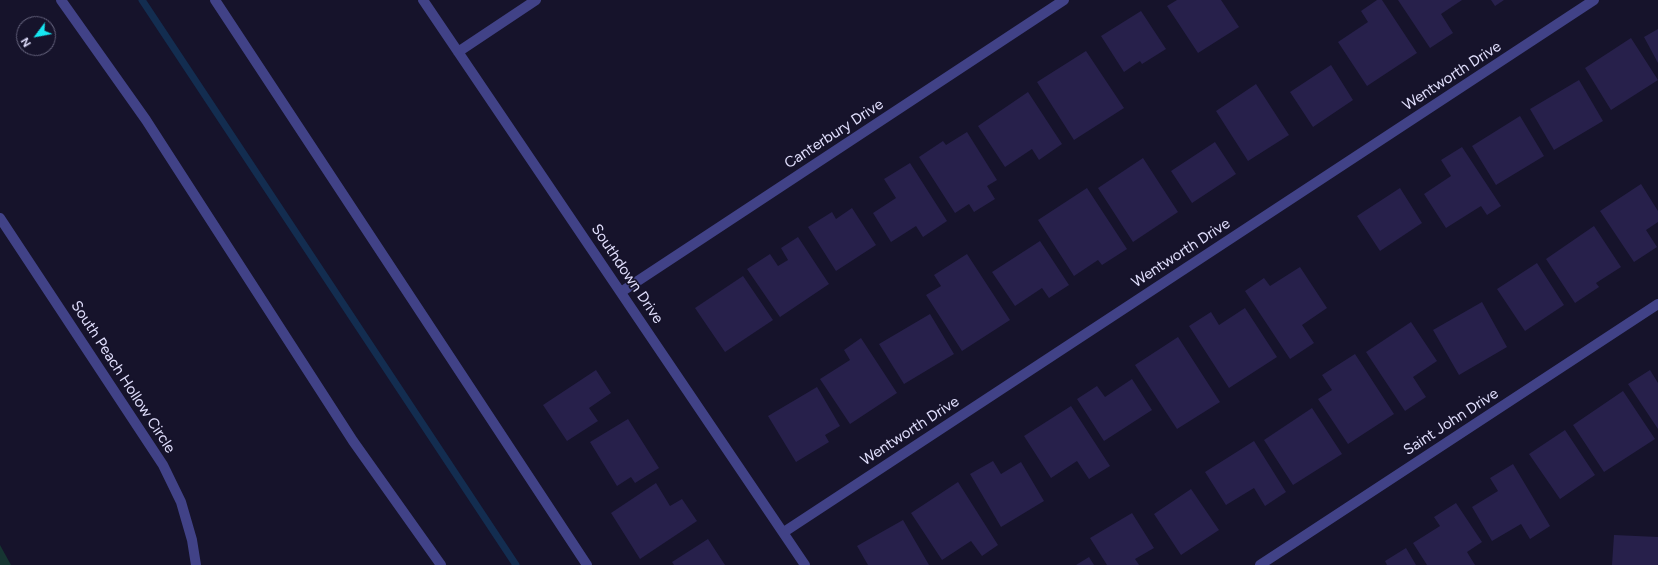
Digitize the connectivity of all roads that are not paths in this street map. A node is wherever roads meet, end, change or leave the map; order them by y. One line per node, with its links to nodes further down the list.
1 (61, 0): 13 (street)
2 (215, 0): 14 (street)
3 (423, 0): 7 (street, Southdown Drive)
4 (536, 0): 7 (street)
5 (1064, 0): 9 (street, Canterbury Drive)
6 (1594, 0): 11 (street, Wentworth Drive)
7 (458, 52): 9 (street, Southdown Drive)
8 (0, 218): 12 (street, South Peach Hollow Circle)
9 (621, 292): 11 (street, Southdown Drive)
10 (1658, 304): 16 (street, Saint John Drive)
11 (784, 532): 15 (street, Southdown Drive)
12 (196, 565)
13 (441, 565)
14 (587, 565)
15 (805, 565)
16 (1260, 565)

